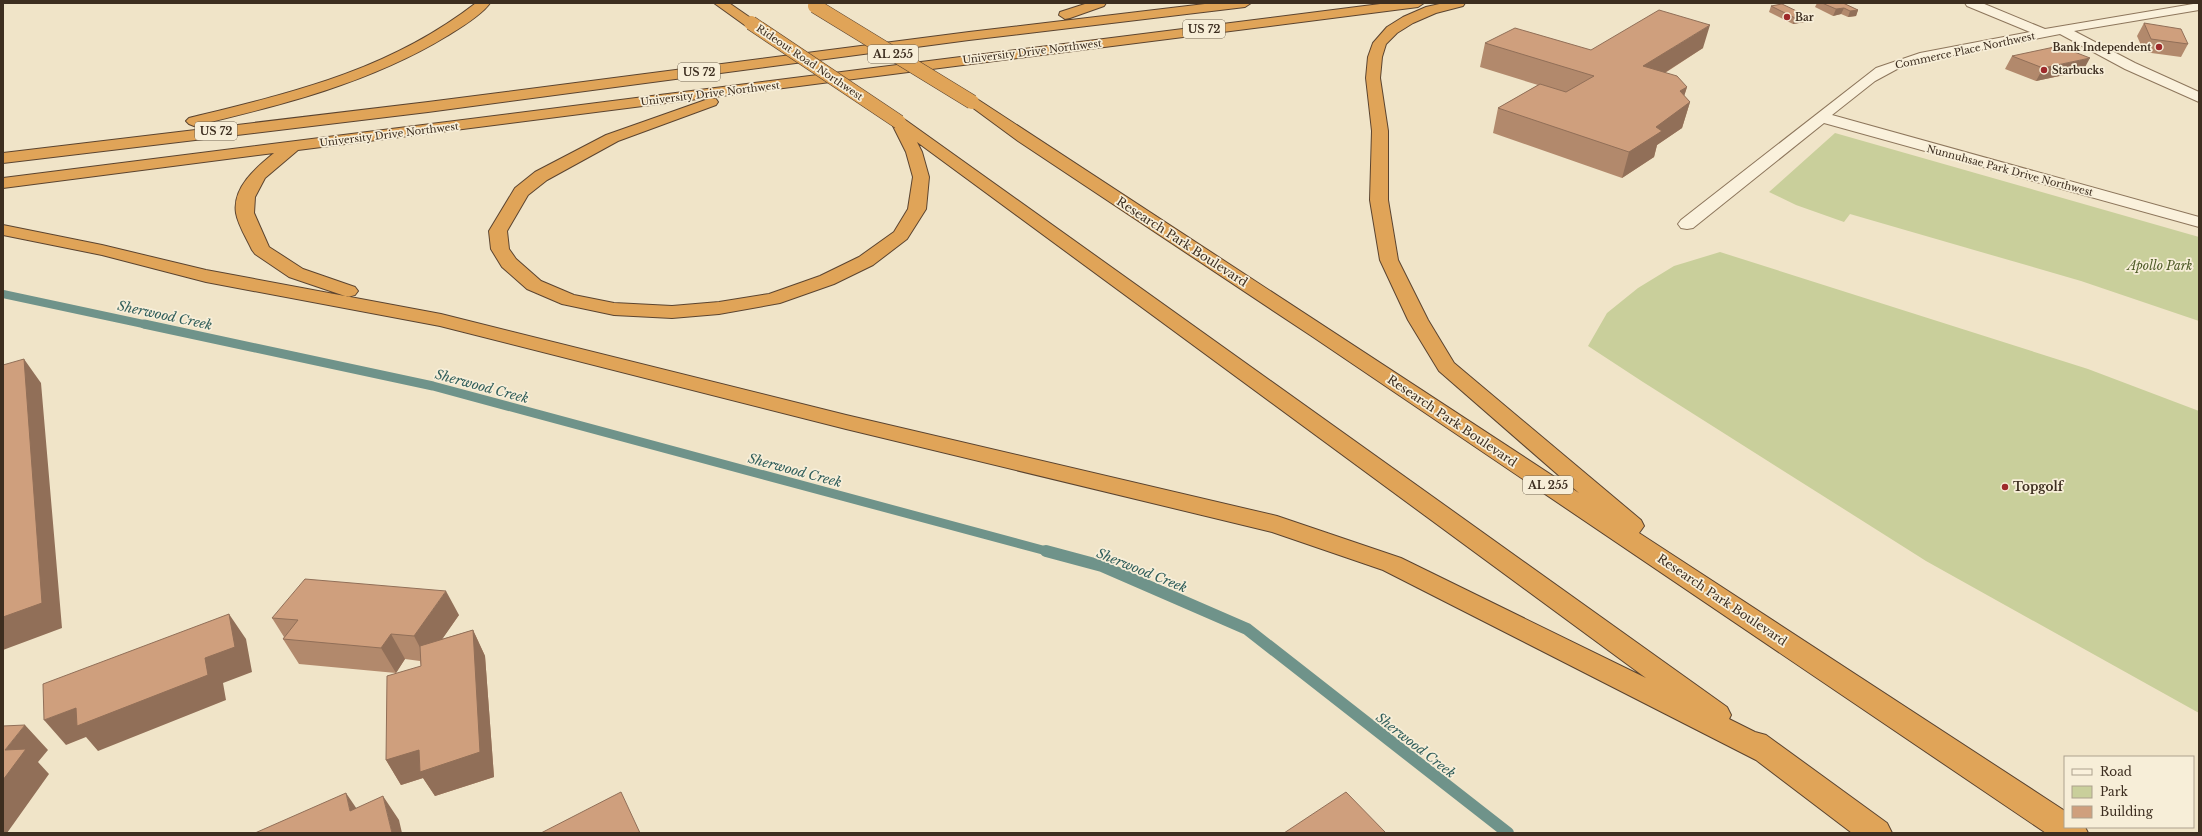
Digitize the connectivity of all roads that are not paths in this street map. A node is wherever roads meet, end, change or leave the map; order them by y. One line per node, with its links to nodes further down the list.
1 (484, 3): 22 (highway)
2 (720, 3): 20 (highway, Rideout Road Northwest, bridge)
3 (1100, 3): 14 (highway)
4 (1245, 3): 14 (highway, University Drive Northwest / US 72)
5 (1418, 3): 11 (highway, University Drive Northwest / US 72)
6 (1459, 3): 29 (highway)
7 (1971, 3): 13 (street)
8 (812, 4): 29 (highway, Research Park Boulevard / AL 255, bridge)
9 (1280, 6): 11 (highway)
10 (2199, 6): 12 (street, Commerce Place Northwest)
11 (1249, 24): 16 (highway, University Drive Northwest / US 72)
12 (2062, 30): 13 (street, Commerce Place Northwest); 15 (street)
13 (2039, 34): 15 (street); 19 (street, Commerce Place Northwest)
14 (969, 36): 18 (highway, University Drive Northwest / US 72)
15 (2130, 66): 17 (street)
16 (765, 86): 20 (highway); 21 (highway, University Drive Northwest / US 72)
17 (2199, 98)
18 (428, 107): 21 (highway); 23 (highway, University Drive Northwest / US 72)
19 (1821, 117): 25 (street, Nunnuhsae Park Drive Northwest); 26 (street, Commerce Place Northwest)
20 (899, 122): 30 (highway)
21 (292, 146): 24 (highway, University Drive Northwest / US 72); 28 (highway)
22 (3, 153)
23 (3, 158)
24 (3, 183)
25 (2199, 222)
26 (1687, 224)
27 (3, 230): 28 (highway)
28 (441, 320): 30 (highway)
29 (1712, 594): 31 (highway, Research Park Boulevard / AL 255)
30 (1768, 752): 32 (highway)
31 (2064, 828)
32 (1876, 833)

